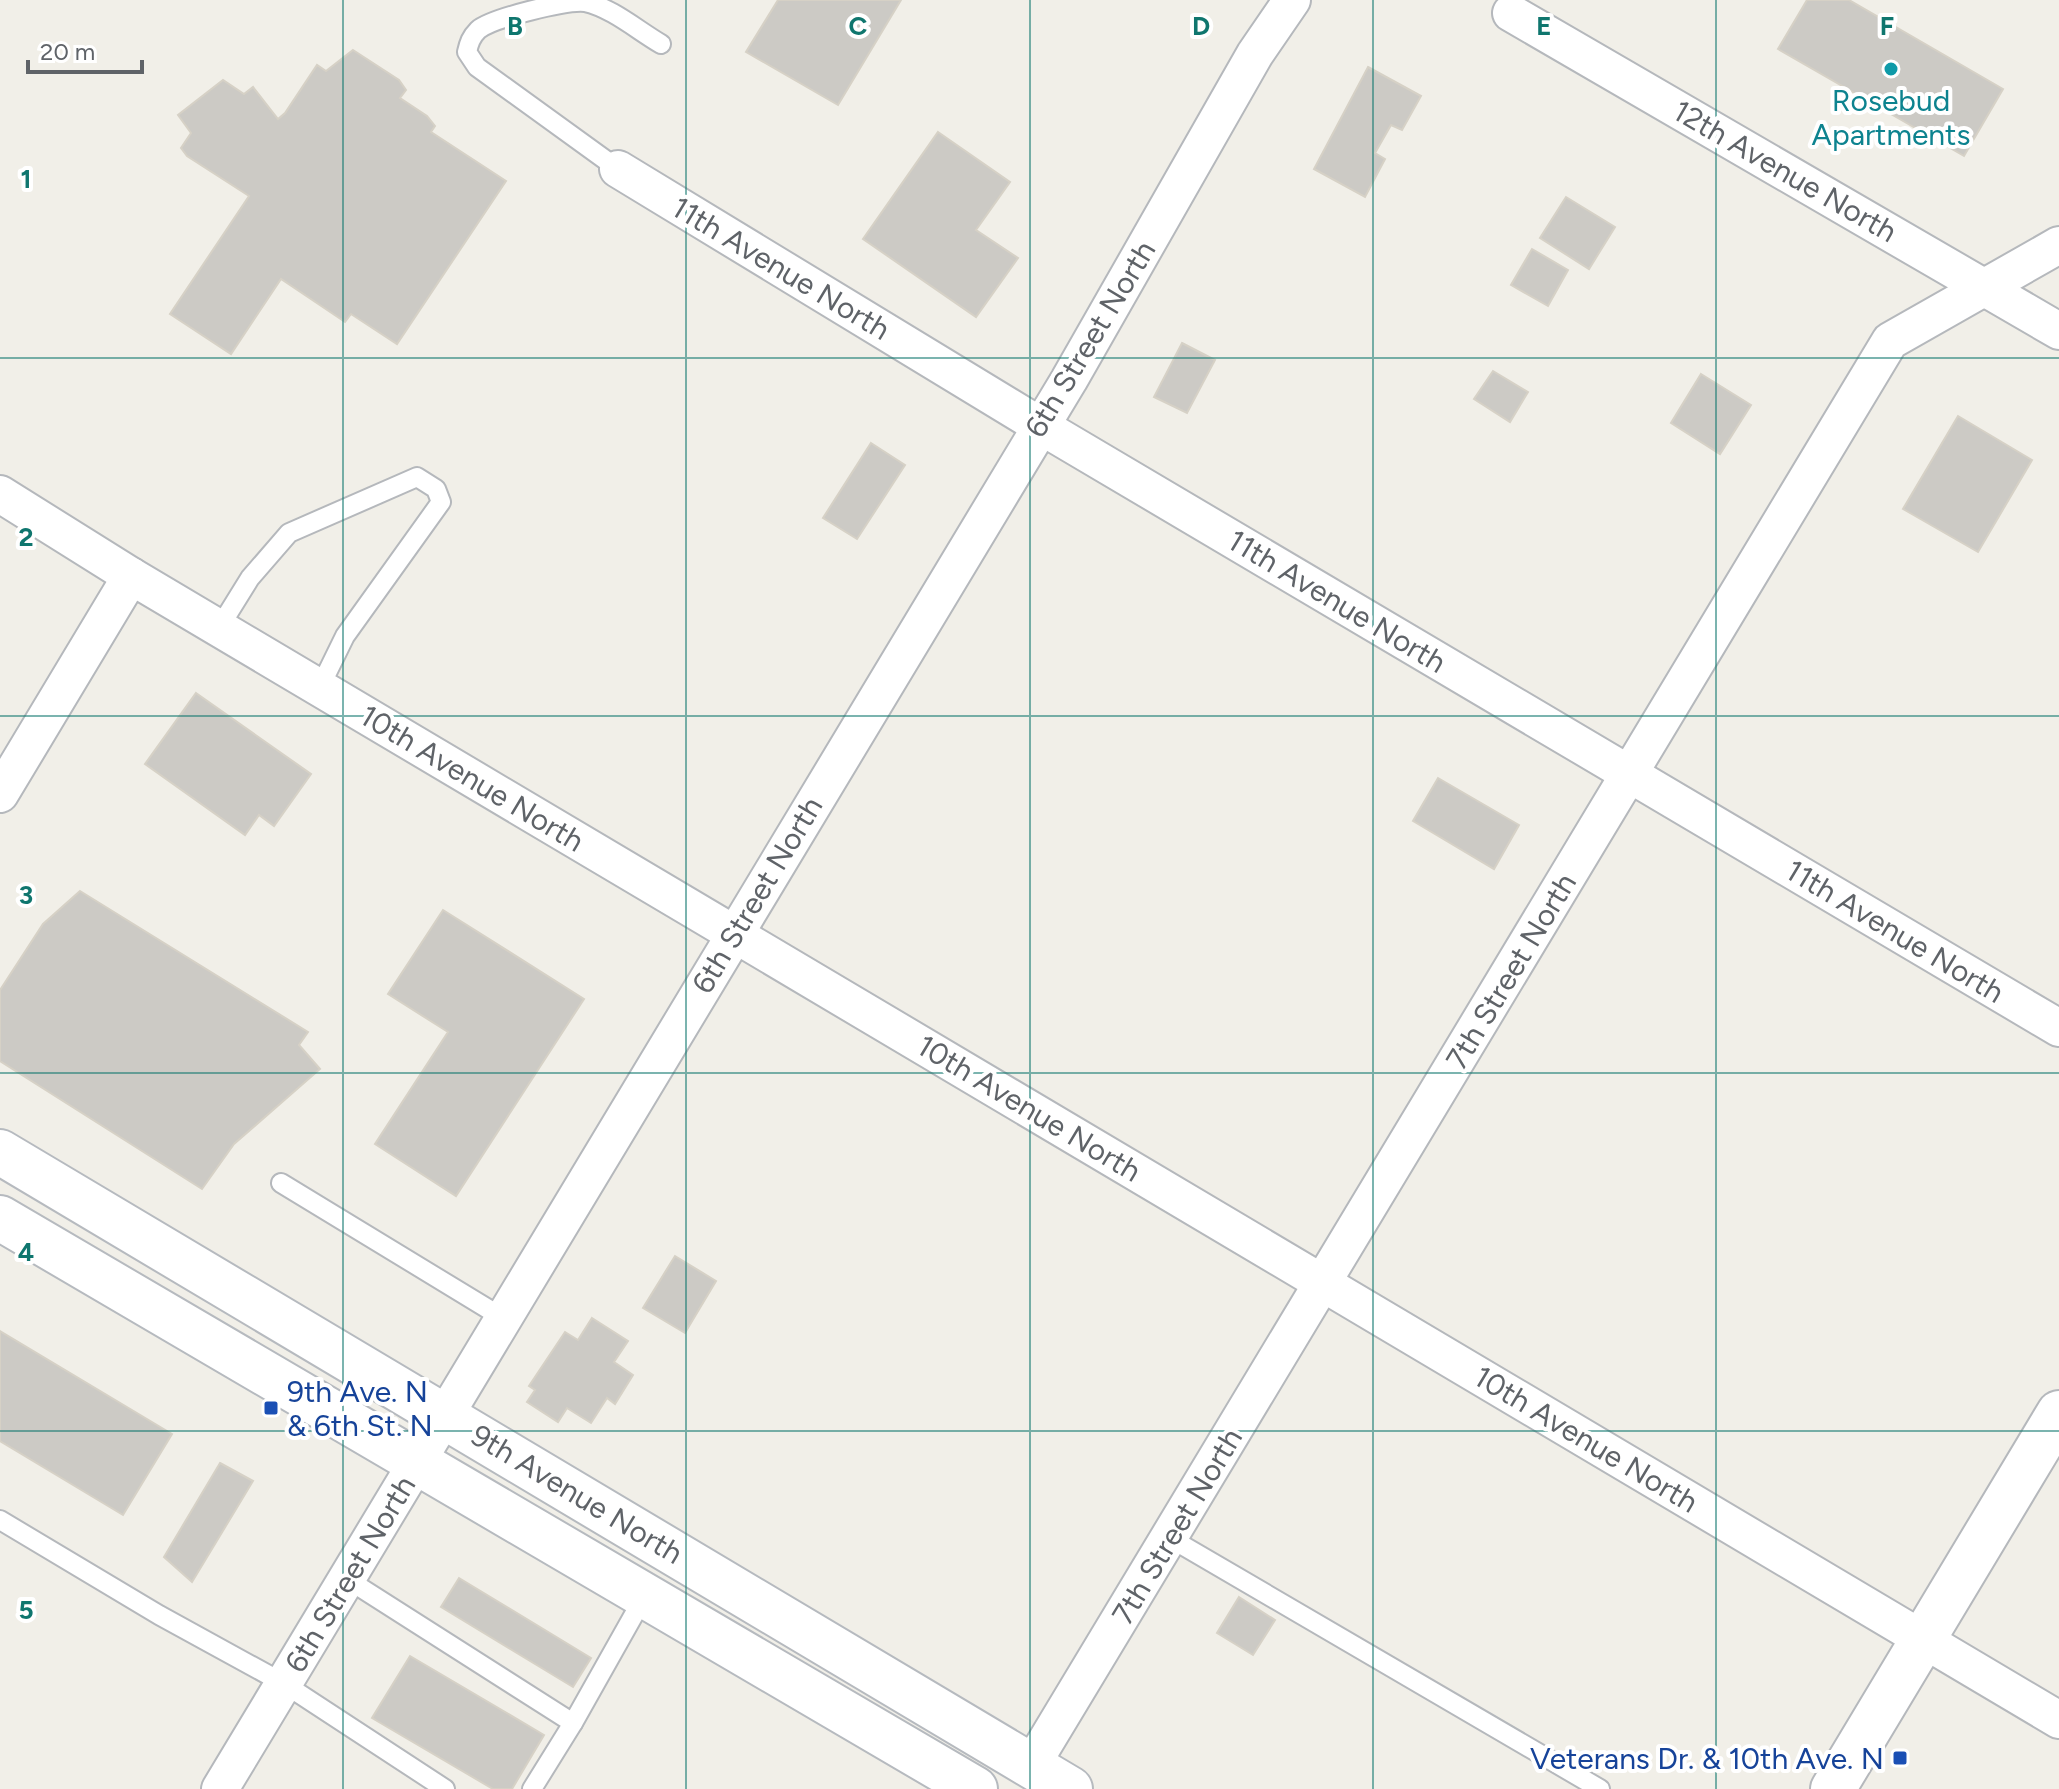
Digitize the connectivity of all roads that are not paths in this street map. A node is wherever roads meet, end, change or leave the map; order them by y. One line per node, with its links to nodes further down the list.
1 (1292, 0): 8 (street, 6th Street North)
2 (1507, 4): 6 (street, 12th Avenue North)
3 (661, 44): 4 (lane)
4 (618, 169): 8 (street, 11th Avenue North)
5 (2059, 245): 6 (street, 7th Street North)
6 (1985, 286): 7 (street, 12th Avenue North); 13 (street, 7th Street North)
7 (2059, 331)
8 (1039, 425): 13 (street, 11th Avenue North); 15 (street, 6th Street North)
9 (0, 494): 10 (street, 10th Avenue North)
10 (131, 576): 11 (street, 10th Avenue North); 14 (street)
11 (219, 628): 12 (street, 10th Avenue North); 12 (lane)
12 (320, 687): 15 (street, 10th Avenue North)
13 (1630, 774): 16 (street, 11th Avenue North); 20 (street, 7th Street North)
14 (0, 794)
15 (734, 933): 20 (street, 10th Avenue North); 21 (street, 6th Street North)
16 (2059, 1028)
17 (0, 1152): 23 (main road, 9th Avenue North)
18 (281, 1183): 21 (lane)
19 (0, 1218): 24 (main road, 9th Avenue North)
20 (1323, 1284): 26 (street, 7th Street North); 29 (street, 10th Avenue North)
21 (503, 1318): 23 (street, 6th Street North)
22 (2059, 1413): 29 (main road)
23 (446, 1416): 24 (street, 6th Street North); 33 (main road, 9th Avenue North)
24 (418, 1462): 27 (street, 6th Street North); 28 (main road, 9th Avenue North)
25 (0, 1520): 30 (lane)
26 (1170, 1538): 33 (street, 7th Street North); 39 (lane)
27 (347, 1579): 30 (street, 6th Street North); 32 (lane)
28 (645, 1595): 32 (lane); 37 (main road, 9th Avenue North)
29 (1923, 1639): 31 (street, 10th Avenue North); 40 (main road)
30 (283, 1683): 34 (street, 6th Street North); 35 (lane)
31 (2059, 1720)
32 (573, 1723): 36 (lane)
33 (1031, 1766): 38 (main road, 9th Avenue North)
34 (220, 1789)
35 (445, 1789)
36 (532, 1789)
37 (975, 1789)
38 (1070, 1789)
39 (1600, 1789)
40 (1833, 1789)

